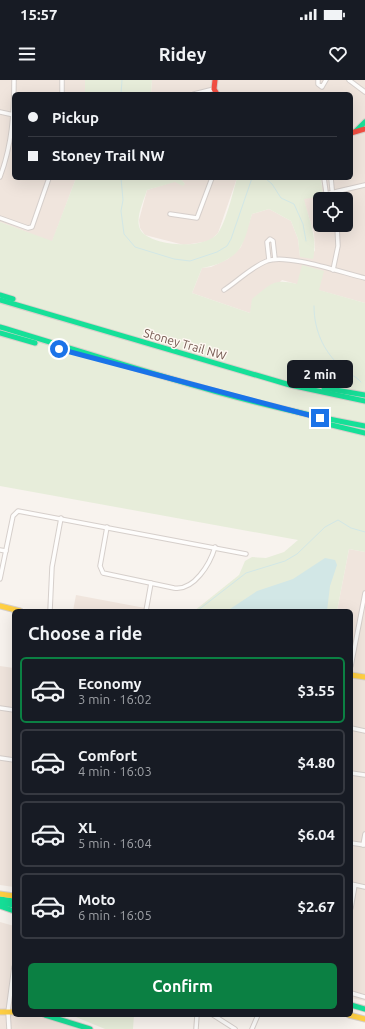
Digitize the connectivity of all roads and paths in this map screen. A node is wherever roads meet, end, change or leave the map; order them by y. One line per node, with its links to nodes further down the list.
1 (14, 80): 7 (street)
2 (62, 80): 8 (street)
3 (215, 80): 9 (main road)
4 (318, 80): 5 (street)
5 (326, 80)
6 (349, 80): 10 (street)
7 (14, 92)
8 (62, 92)
9 (215, 92)
10 (365, 92)
11 (0, 112): 12 (street)
12 (12, 115)
13 (365, 122): 16 (main road)
14 (12, 127): 17 (street)
15 (365, 129): 16 (main road)
16 (354, 132)
17 (0, 177)
18 (48, 180): 27 (street)
19 (211, 180): 26 (street)
20 (324, 180): 23 (street)
21 (330, 180): 24 (street)
22 (365, 184): 25 (street)
23 (326, 192)
24 (332, 192)
25 (336, 192)
26 (170, 214)
27 (0, 218)
28 (337, 232): 31 (street)
29 (275, 258): 30 (street); 30 (street); 31 (street)
30 (269, 260): 33 (street)
31 (333, 270): 32 (street)
32 (365, 278)
33 (224, 290)
34 (0, 295): 38 (main road)
35 (0, 300): 38 (main road, Stoney Trail NW)
36 (0, 327): 39 (main road)
37 (0, 334): 39 (main road)
38 (137, 341): 40 (main road, Stoney Trail NW)
39 (119, 364): 41 (main road)
40 (262, 377): 42 (main road); 43 (main road, Stoney Trail NW)
41 (196, 385): 44 (main road); 45 (main road)
42 (365, 395)
43 (365, 401)
44 (365, 426)
45 (365, 433)
46 (61, 518): 47 (street); 50 (street); 57 (street)
47 (108, 527): 48 (street); 53 (street)
48 (214, 547): 51 (street); 53 (street)
49 (0, 550): 50 (street)
50 (6, 551): 52 (street)
51 (246, 554)
52 (0, 579)
53 (151, 583): 58 (street)
54 (365, 593): 59 (street)
55 (0, 606): 56 (main road)
56 (12, 609)
57 (50, 609)
58 (146, 609)
59 (353, 656)
60 (353, 675): 61 (main road)
61 (365, 677)
62 (0, 708): 63 (street)
63 (12, 710)
64 (353, 728): 65 (street)
65 (365, 731)
66 (0, 758): 67 (street)
67 (12, 760)
68 (353, 773): 69 (street)
69 (365, 775)
70 (365, 834): 72 (street)
71 (353, 843): 72 (street)
72 (364, 845)
73 (353, 885): 74 (street)
74 (365, 887)
75 (0, 894): 76 (main road)
76 (12, 896)
77 (0, 899): 78 (main road)
78 (12, 901)
79 (0, 903): 80 (main road)
80 (12, 905)
81 (0, 906): 82 (main road)
82 (12, 910)
83 (12, 982): 89 (street)
84 (353, 994): 85 (street)
85 (365, 997)
86 (353, 1006): 87 (main road)
87 (365, 1009)
88 (0, 1012): 89 (main road)
89 (8, 1012): 90 (main road); 98 (street)
90 (12, 1012)
91 (353, 1016): 96 (main road)
92 (51, 1017): 97 (main road)
93 (196, 1017): 100 (street)
94 (216, 1017): 101 (street)
95 (257, 1017): 102 (street)
96 (365, 1019)
97 (76, 1026): 99 (main road)
98 (9, 1029)
99 (90, 1029)
100 (196, 1029)
101 (235, 1029)
102 (252, 1029)

